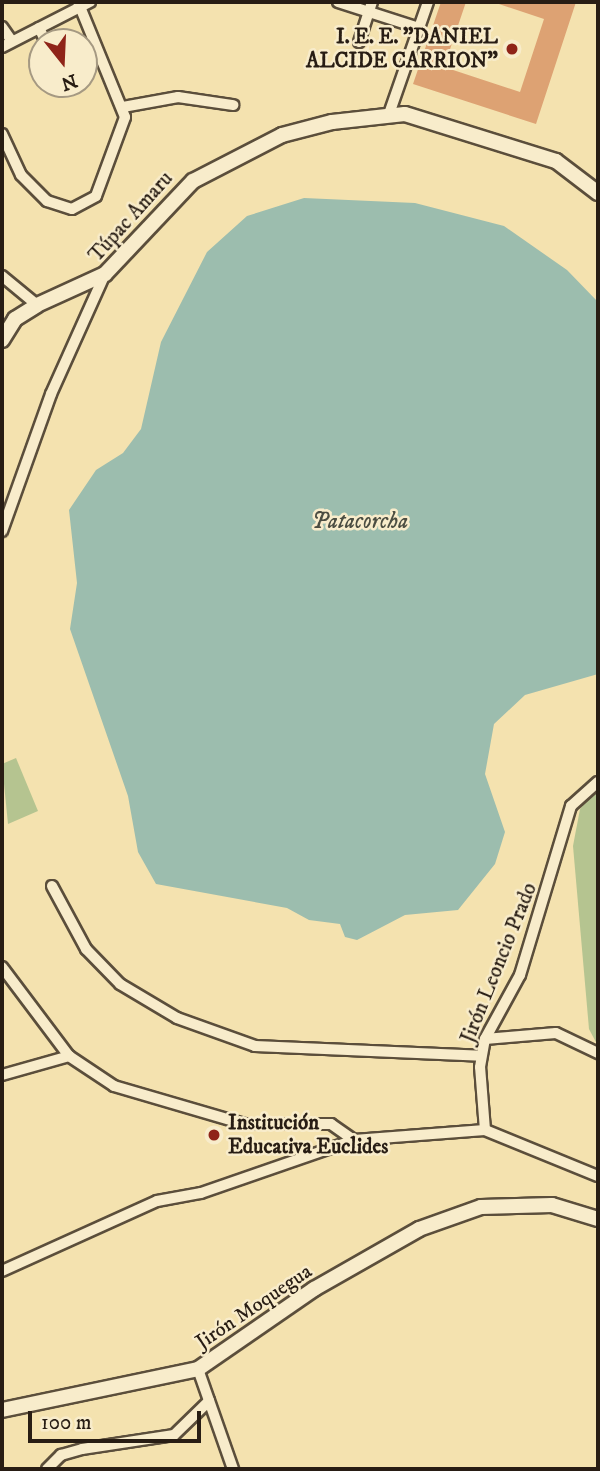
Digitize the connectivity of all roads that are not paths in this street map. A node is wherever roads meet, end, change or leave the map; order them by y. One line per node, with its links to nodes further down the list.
1 (338, 2): 4 (street)
2 (428, 2): 7 (street)
3 (83, 4): 6 (street); 11 (street)
4 (371, 7): 7 (street); 8 (street)
5 (2, 27): 9 (street)
6 (39, 27): 9 (street)
7 (419, 28): 12 (street)
8 (359, 42)
9 (6, 44)
10 (233, 105): 11 (street)
11 (123, 107): 13 (street)
12 (389, 114): 14 (street, Túpac Amaru); 15 (street, Túpac Amaru)
13 (2, 134)
14 (598, 193)
15 (105, 274): 17 (street); 19 (street, Túpac Amaru)
16 (2, 276): 17 (street)
17 (37, 305): 18 (street)
18 (2, 340)
19 (2, 531)
20 (598, 782): 23 (street, Jirón Leoncio Prado)
21 (52, 886): 26 (street)
22 (2, 967): 25 (street)
23 (485, 1039): 24 (street); 26 (street, Jirón Leoncio Prado)
24 (598, 1053)
25 (69, 1056): 27 (street); 29 (street)
26 (481, 1056): 28 (street, Jirón Leoncio Prado)
27 (2, 1075)
28 (485, 1130): 29 (street); 30 (street)
29 (354, 1140): 32 (street)
30 (598, 1176)
31 (598, 1219): 33 (street, Jirón Moquegua)
32 (2, 1271)
33 (198, 1369): 34 (street); 35 (street, Jirón Moquegua)
34 (209, 1401): 36 (street); 37 (street)
35 (2, 1410)
36 (47, 1469)
37 (233, 1469)

